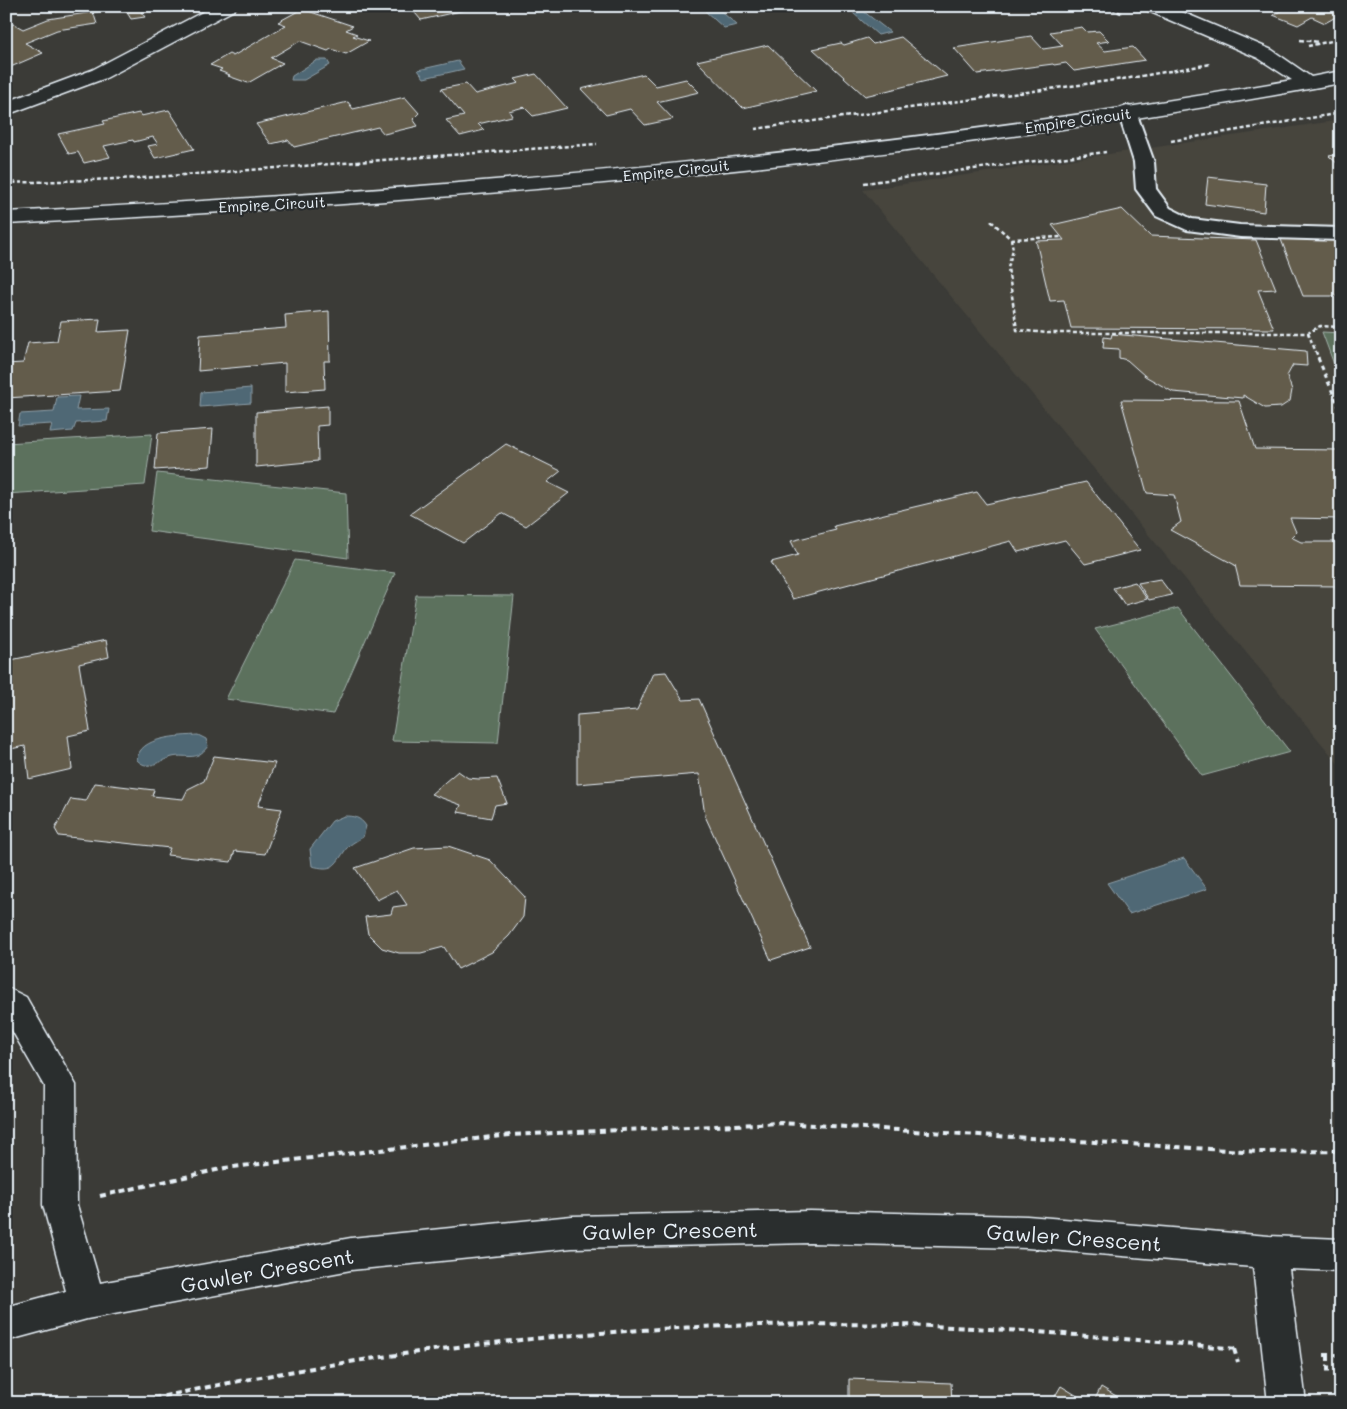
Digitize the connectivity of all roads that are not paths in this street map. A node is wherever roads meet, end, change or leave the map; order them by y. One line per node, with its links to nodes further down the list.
1 (228, 6): 5 (street)
2 (1152, 6): 4 (street)
3 (1341, 77): 4 (street, Empire Circuit)
4 (1308, 83): 6 (street, Empire Circuit)
5 (6, 109)
6 (1127, 112): 7 (street, Empire Circuit); 8 (lane)
7 (6, 218)
8 (1341, 234)
9 (6, 1000): 12 (street)
10 (1269, 1252): 11 (street, Gawler Crescent); 12 (street, Gawler Crescent); 14 (street)
11 (1341, 1255)
12 (86, 1302): 13 (street, Gawler Crescent)
13 (6, 1324)
14 (1287, 1403)

